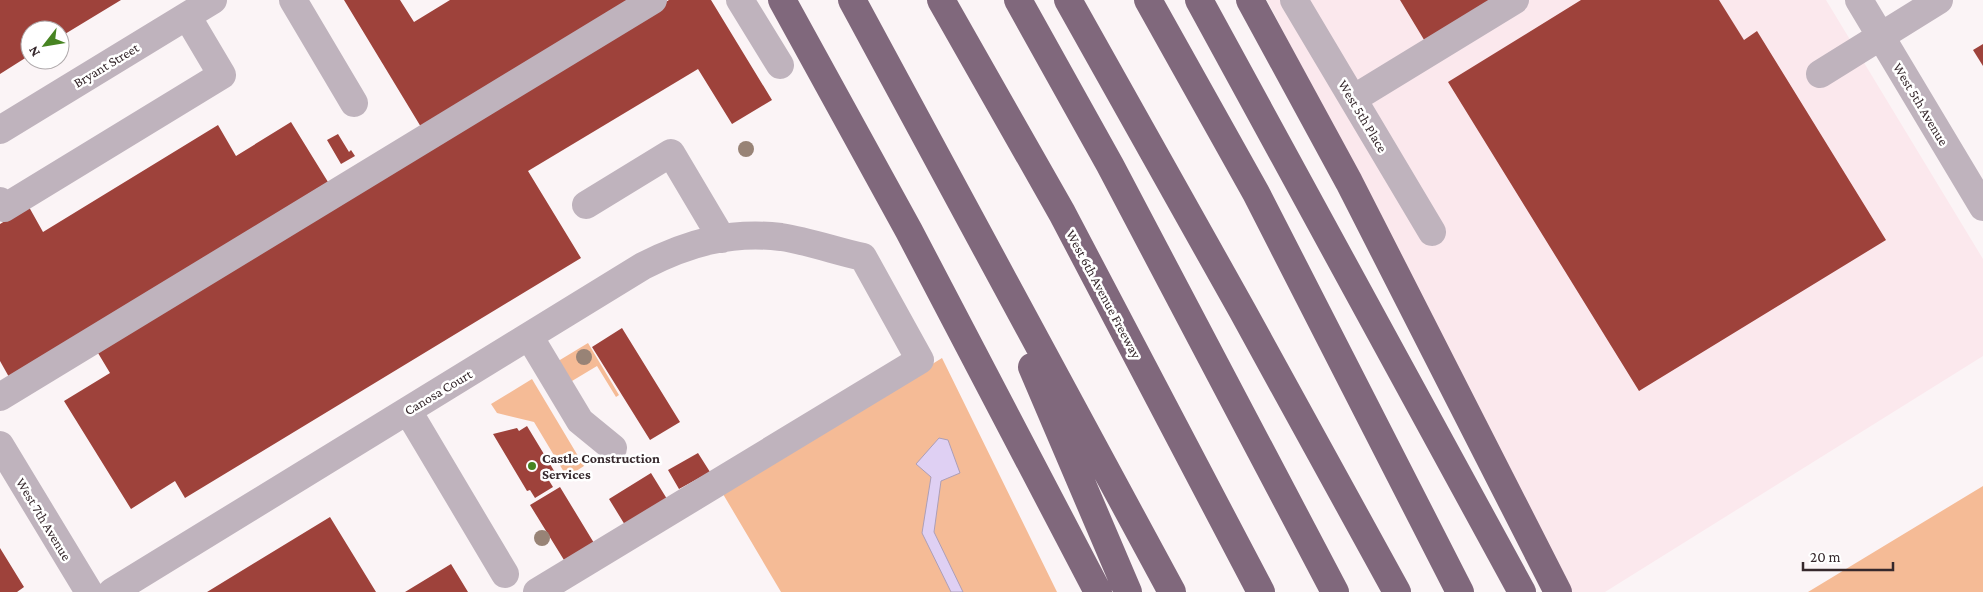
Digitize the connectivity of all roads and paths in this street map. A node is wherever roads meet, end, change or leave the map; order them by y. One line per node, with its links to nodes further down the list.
1 (213, 0): 17 (street, Bryant Street)
2 (292, 0): 22 (street)
3 (653, 0): 31 (street)
4 (740, 0): 19 (street)
5 (782, 0): 39 (highway)
6 (852, 0): 27 (highway)
7 (941, 0): 42 (highway, West 6th Avenue Freeway)
8 (1018, 0): 43 (highway)
9 (1068, 0): 44 (highway)
10 (1148, 0): 45 (highway)
11 (1199, 0): 46 (highway)
12 (1250, 0): 47 (highway)
13 (1294, 0): 21 (street, West 5th Place)
14 (1515, 0): 21 (street)
15 (1859, 0): 18 (street, West 5th Avenue)
16 (1939, 0): 18 (street)
17 (187, 16): 23 (street, Bryant Street); 24 (street)
18 (1881, 36): 20 (street); 26 (street, West 5th Avenue)
19 (780, 65)
20 (1820, 74)
21 (1353, 99): 28 (street, West 5th Place)
22 (354, 103)
23 (0, 130)
24 (0, 201)
25 (586, 205): 29 (street)
26 (1983, 207)
27 (965, 209): 40 (highway); 41 (highway)
28 (1432, 232)
29 (722, 238): 30 (street, Canosa Court); 38 (street, Canosa Court)
30 (529, 336): 32 (street, Canosa Court); 34 (street)
31 (0, 397)
32 (408, 411): 35 (street); 37 (street, Canosa Court)
33 (0, 445): 36 (street, West 7th Avenue)
34 (613, 448)
35 (505, 574)
36 (89, 592)
37 (112, 592)
38 (537, 592)
39 (1098, 592)
40 (1128, 592)
41 (1172, 592)
42 (1261, 592)
43 (1335, 592)
44 (1397, 592)
45 (1460, 592)
46 (1522, 592)
47 (1558, 592)

